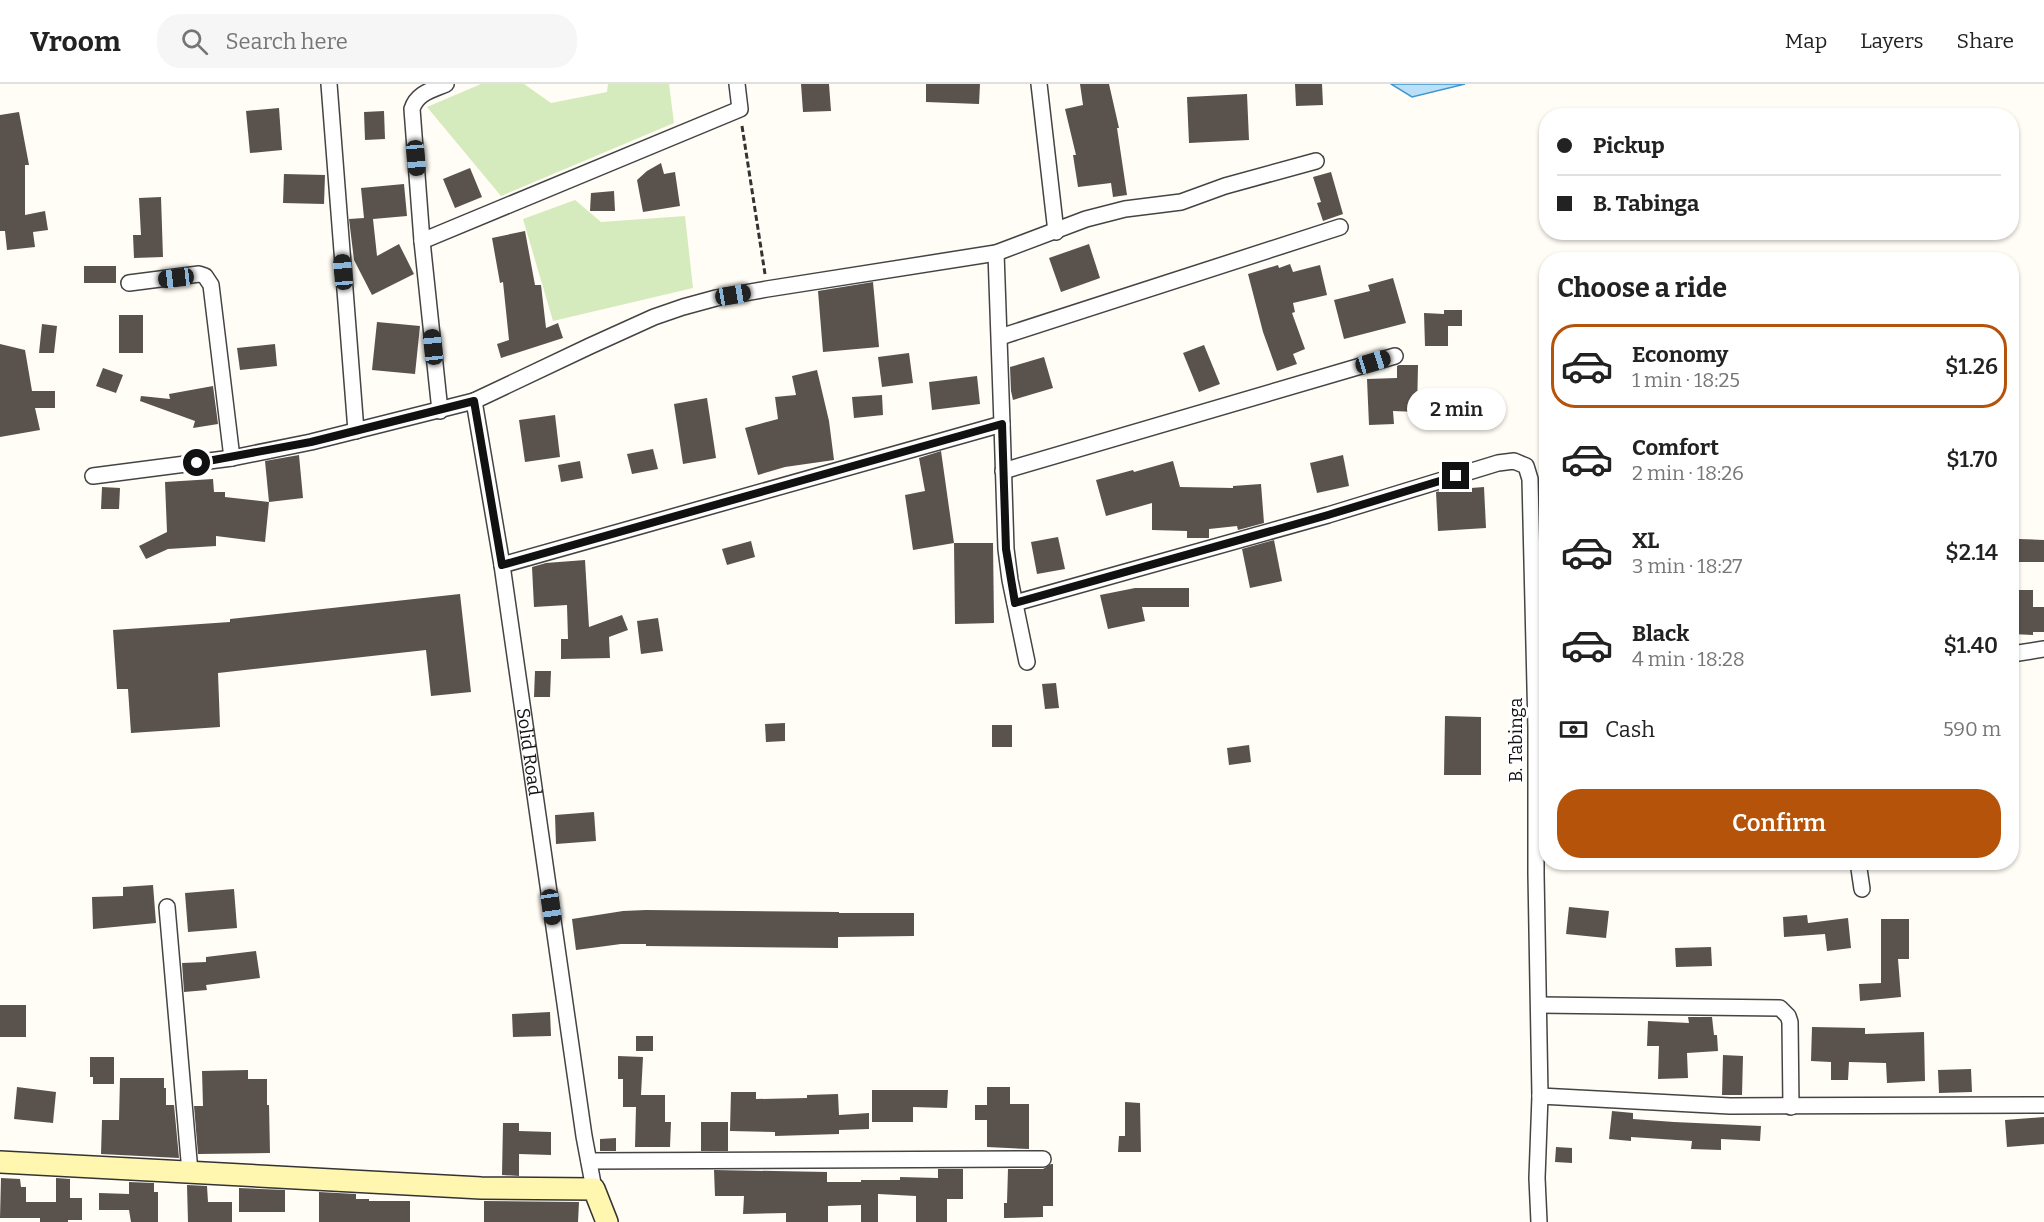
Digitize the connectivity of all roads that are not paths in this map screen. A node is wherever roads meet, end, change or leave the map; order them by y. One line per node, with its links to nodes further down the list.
1 (328, 84): 16 (street)
2 (446, 84): 8 (street)
3 (737, 84): 8 (street)
4 (1039, 84): 7 (street)
5 (1317, 161): 7 (street)
6 (1340, 227): 11 (street)
7 (1056, 232): 9 (street)
8 (422, 240): 14 (street)
9 (996, 253): 11 (street); 13 (street)
10 (129, 284): 17 (street)
11 (1000, 337): 15 (street)
12 (1395, 356): 18 (street)
13 (474, 401): 14 (street); 20 (street, Solid Road)
14 (440, 411): 16 (street)
15 (1002, 424): 18 (street); 20 (street)
16 (356, 430): 17 (street)
17 (232, 458): 19 (street)
18 (1003, 471): 21 (street)
19 (93, 476)
20 (502, 565): 33 (street, Solid Road)
21 (1015, 603): 24 (street); 28 (street, B. Tabinga)
22 (2044, 649): 23 (street)
23 (2019, 653)
24 (1027, 662)
25 (1859, 870): 26 (street)
26 (1863, 889)
27 (167, 907): 35 (street)
28 (1539, 1005): 29 (street, B. Tabinga); 31 (street)
29 (1540, 1096): 31 (street); 38 (street, B. Tabinga)
30 (2044, 1105): 31 (street)
31 (1791, 1107)
32 (1043, 1159): 33 (street)
33 (589, 1161): 36 (street, Solid Road)
34 (0, 1162): 35 (street)
35 (190, 1172): 36 (street)
36 (594, 1189): 37 (street, Solid Road)
37 (607, 1222)
38 (1539, 1222)

